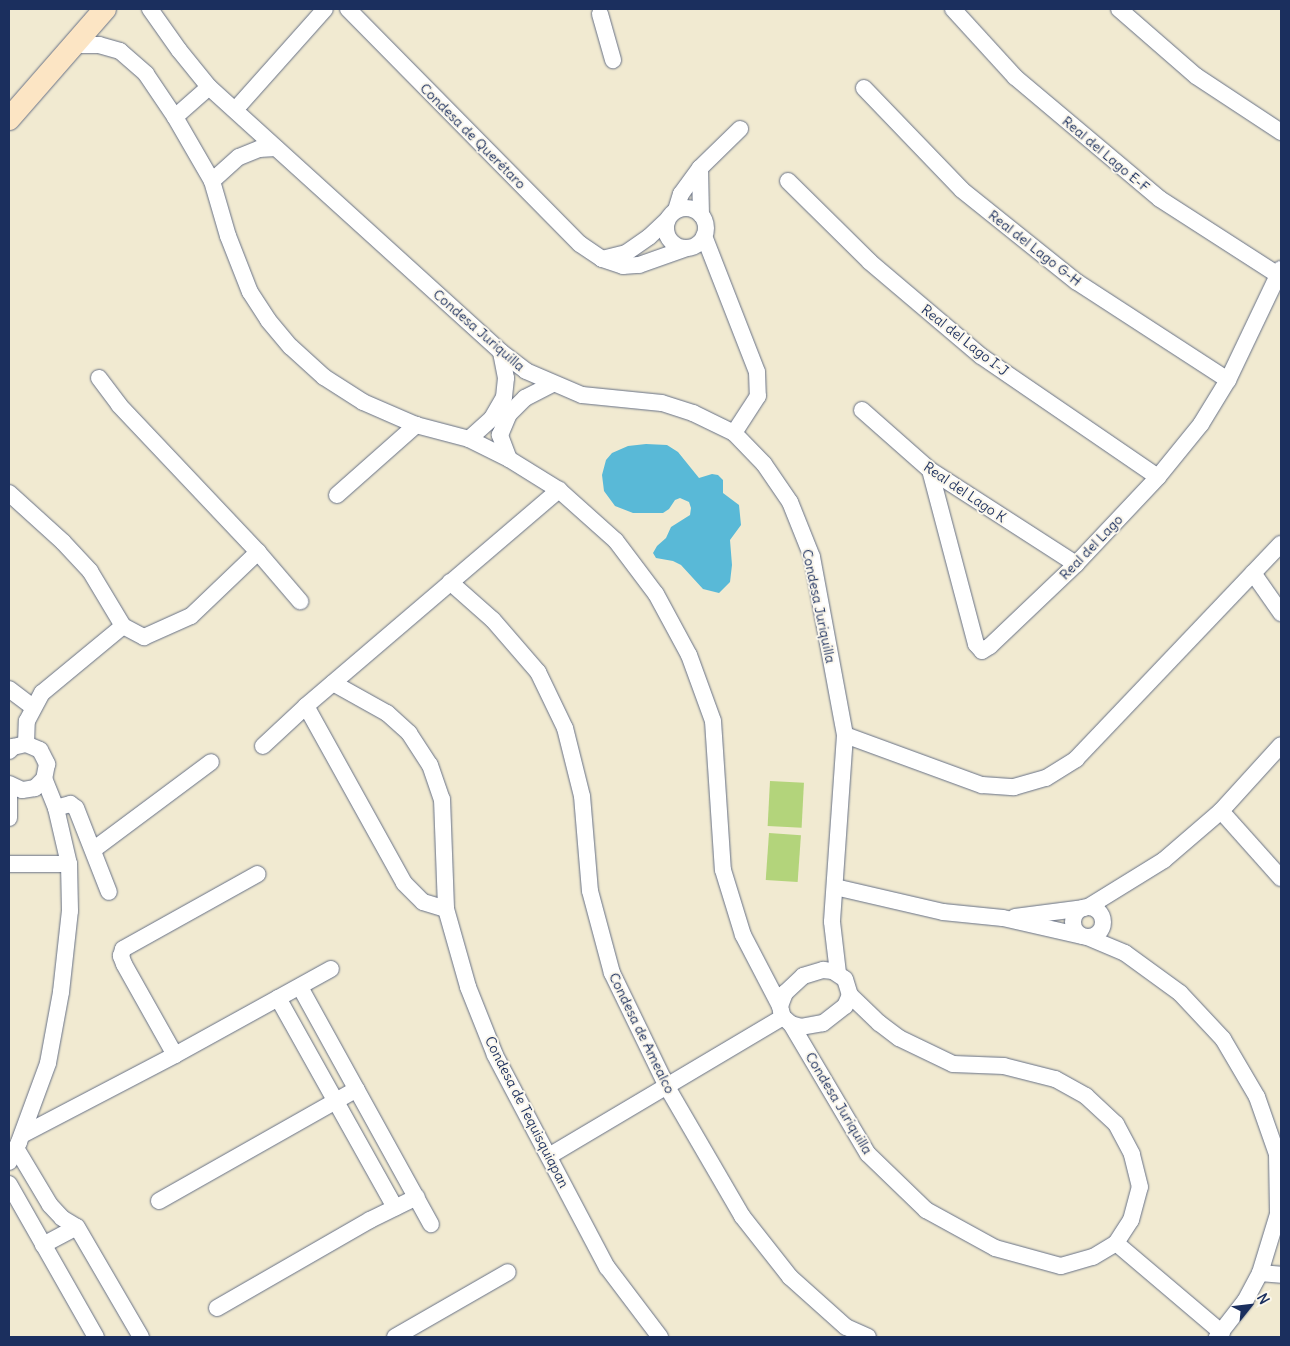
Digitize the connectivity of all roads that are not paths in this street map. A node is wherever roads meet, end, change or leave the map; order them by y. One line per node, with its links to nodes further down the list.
1 (105, 9): 8 (main road)
2 (150, 9): 10 (street, Condesa Juriquilla)
3 (325, 9): 12 (street)
4 (348, 9): 25 (street, Condesa de Querétaro)
5 (953, 9): 26 (street, Real del Lago E-F)
6 (1119, 9): 16 (street)
7 (598, 10): 9 (street)
8 (73, 45): 13 (street, Condesa Juriquilla); 14 (main road)
9 (613, 60)
10 (210, 87): 12 (street, Condesa Juriquilla); 13 (street)
11 (864, 88): 29 (street, Real del Lago G-H)
12 (235, 110): 17 (street, Condesa Juriquilla)
13 (175, 117): 19 (street, Condesa Juriquilla)
14 (9, 119)
15 (740, 129): 18 (street)
16 (1281, 132)
17 (276, 148): 19 (street); 27 (street, Condesa Juriquilla)
18 (700, 168): 21 (street); 22 (street)
19 (212, 181): 32 (street, Condesa Juriquilla)
20 (788, 181): 37 (street, Real del Lago I-J)
21 (672, 215): 22 (street); 24 (street); 25 (street)
22 (701, 215): 23 (street)
23 (704, 236): 24 (street); 33 (street)
24 (687, 248): 25 (street, Condesa de Querétaro)
25 (602, 259)
26 (1280, 272): 29 (street, Real del Lago)
27 (501, 352): 30 (street, Condesa Juriquilla); 34 (street)
28 (99, 378): 42 (street)
29 (1228, 380): 37 (street, Real del Lago)
30 (552, 384): 33 (street, Condesa Juriquilla); 35 (street)
31 (862, 410): 36 (street, Real del Lago K)
32 (416, 425): 34 (street, Condesa Juriquilla); 40 (street)
33 (734, 433): 53 (street, Condesa Juriquilla)
34 (468, 439): 35 (street, Condesa Juriquilla)
35 (509, 459): 38 (street, Condesa Juriquilla)
36 (930, 470): 43 (street, Real del Lago K); 43 (street, Real del Lago)
37 (1158, 477): 43 (street, Real del Lago)
38 (559, 490): 45 (street); 81 (street, Condesa Juriquilla)
39 (9, 493): 48 (street)
40 (337, 495)
41 (1281, 544): 44 (street)
42 (258, 552): 46 (street); 48 (street)
43 (1076, 564)
44 (1253, 573): 47 (street); 53 (street)
45 (450, 582): 49 (street); 83 (street, Condesa de Amealco)
46 (300, 601)
47 (1281, 613)
48 (123, 626): 52 (street)
49 (333, 682): 51 (street); 71 (street, Condesa de Tequisquiapan)
50 (9, 689): 52 (street)
51 (306, 706): 55 (street); 71 (street)
52 (33, 707): 54 (street)
53 (845, 735): 69 (street, Condesa Juriquilla)
54 (26, 744): 57 (street); 59 (street)
55 (263, 746)
56 (1281, 746): 62 (street)
57 (9, 751)
58 (211, 762): 64 (street)
59 (44, 778): 60 (street); 61 (street)
60 (9, 785): 63 (street)
61 (56, 808): 64 (street); 66 (street)
62 (1221, 811): 68 (street); 72 (street)
63 (9, 818)
64 (93, 850): 70 (street)
65 (9, 864): 66 (street)
66 (69, 864): 86 (street)
67 (258, 874): 82 (street)
68 (1281, 878)
69 (835, 887): 73 (street); 77 (street, Condesa Juriquilla)
70 (108, 892)
71 (446, 910): 87 (street, Condesa de Tequisquiapan)
72 (1094, 912): 73 (street); 74 (street); 74 (street); 75 (street)
73 (1003, 918): 74 (street)
74 (1084, 936): 75 (street)
75 (1125, 953): 97 (street)
76 (330, 969): 78 (street)
77 (838, 973): 79 (street, Condesa Juriquilla); 81 (street)
78 (300, 987): 80 (street); 84 (street)
79 (850, 995): 81 (street); 94 (street, Condesa Juriquilla)
80 (278, 998): 82 (street); 85 (street)
81 (785, 1016): 83 (street); 94 (street, Condesa Juriquilla)
82 (174, 1055): 86 (street)
83 (667, 1087): 87 (street); 105 (street, Condesa de Amealco)
84 (357, 1088): 85 (street); 89 (street)
85 (335, 1100): 90 (street); 91 (street)
86 (16, 1148): 93 (street)
87 (550, 1156): 104 (street, Condesa de Tequisquiapan)
88 (9, 1184): 95 (street)
89 (417, 1197): 91 (street); 92 (street)
90 (159, 1201)
91 (395, 1207): 99 (street)
92 (431, 1224)
93 (77, 1227): 95 (street); 102 (street)
94 (1116, 1243): 100 (street)
95 (43, 1245): 101 (street)
96 (508, 1272): 103 (street)
97 (1260, 1273): 98 (street); 100 (street)
98 (1281, 1275)
99 (217, 1308)
100 (1220, 1335)
101 (96, 1337)
102 (141, 1337)
103 (395, 1337)
104 (660, 1337)
105 (868, 1337)

